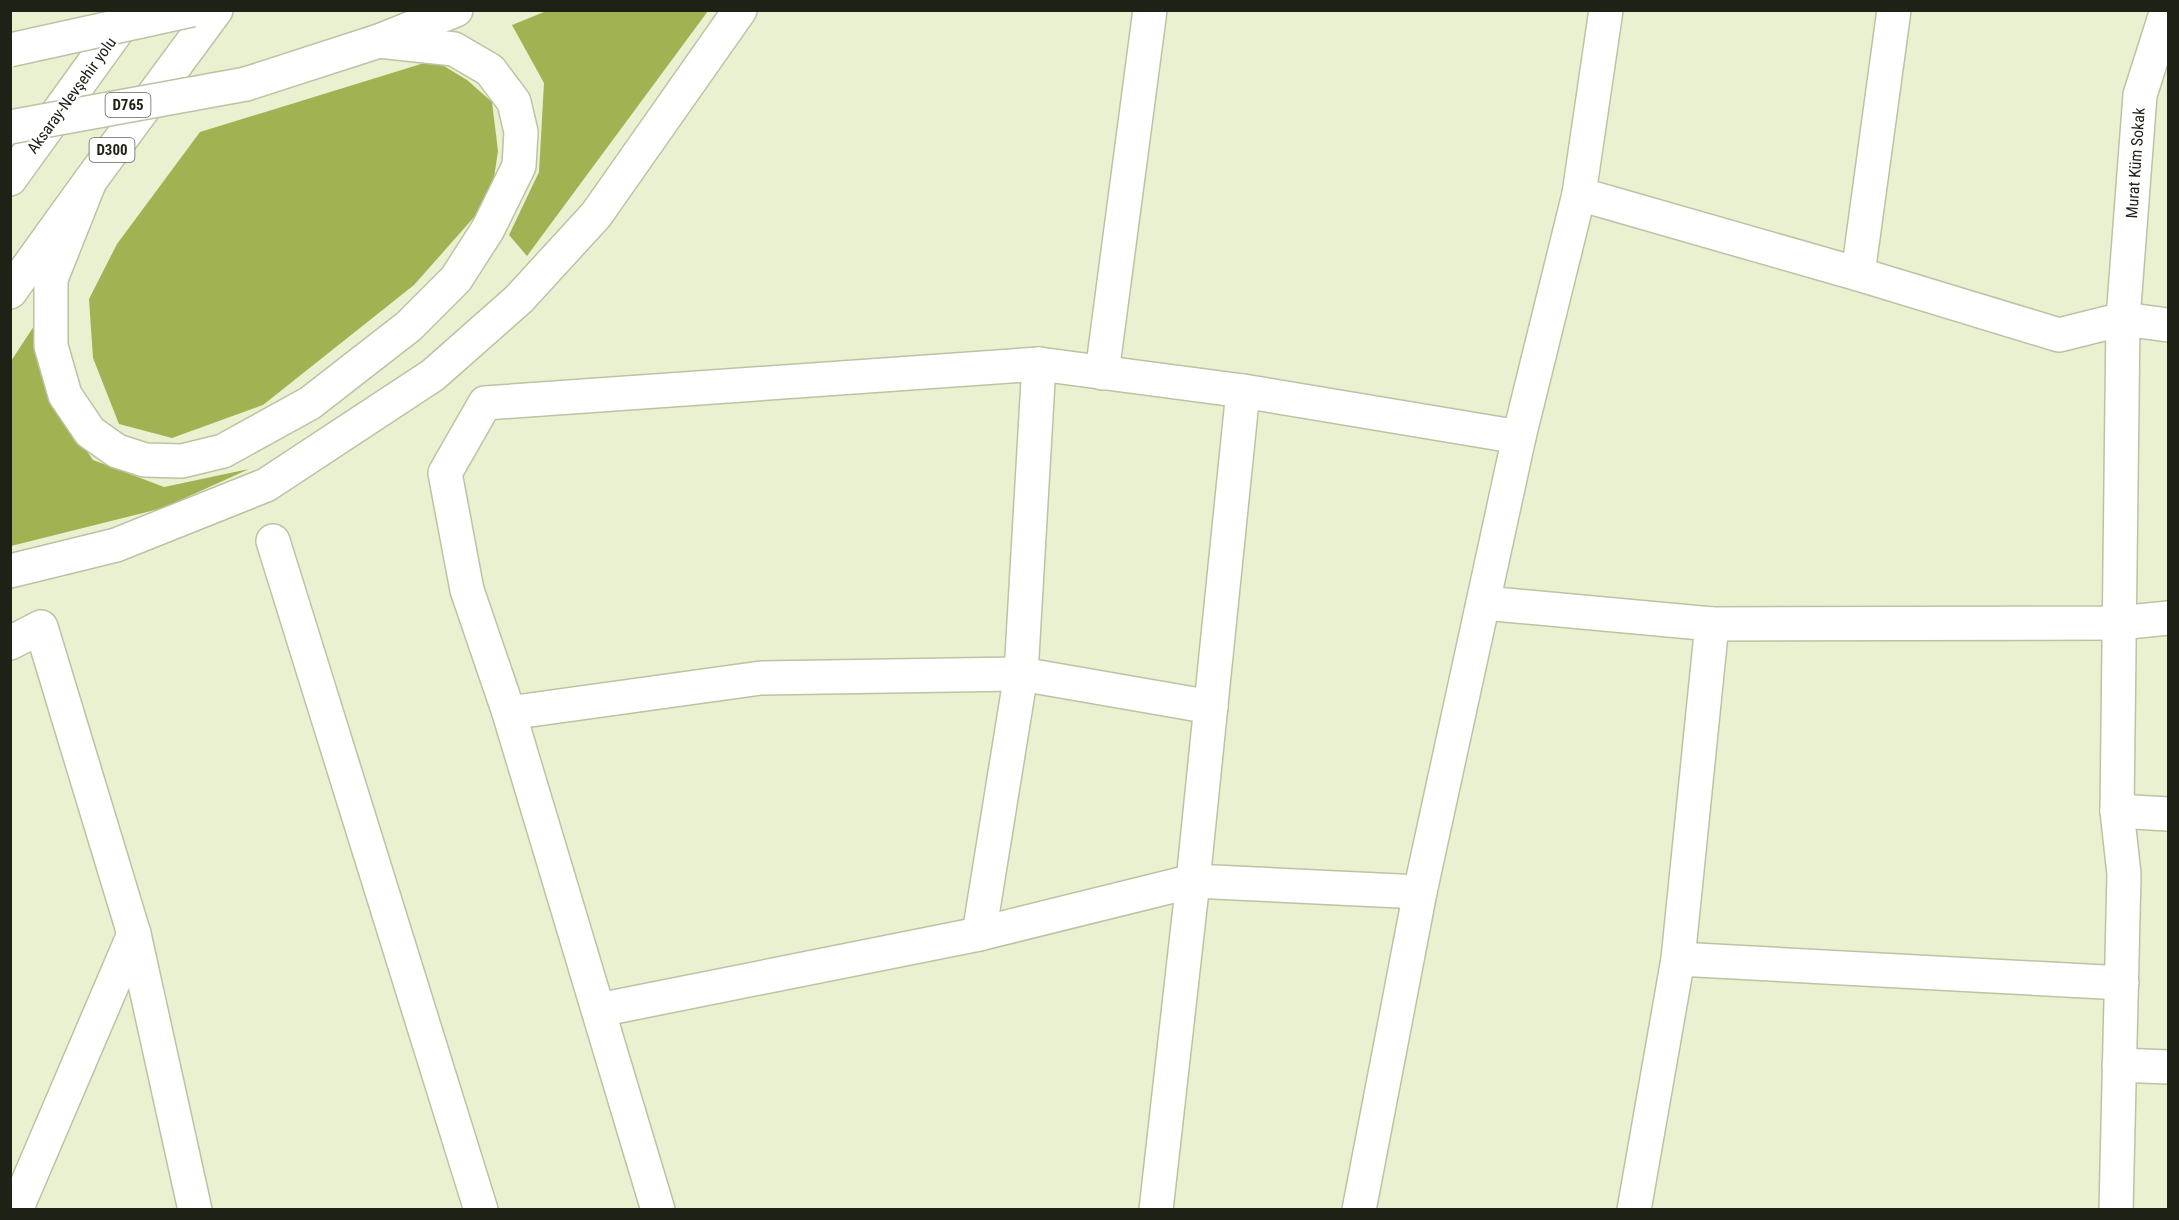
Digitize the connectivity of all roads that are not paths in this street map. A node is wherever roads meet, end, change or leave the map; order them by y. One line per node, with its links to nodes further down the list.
1 (132, 10): 13 (main road, Aksaray-Nevşehir yolu)
2 (192, 10): 11 (main road, bridge)
3 (216, 10): 14 (main road, D300)
4 (456, 10): 10 (main road, D765)
5 (740, 10): 25 (main road)
6 (1150, 10): 21 (main road)
7 (1606, 10): 15 (main road)
8 (1894, 10): 16 (main road)
9 (2167, 10): 18 (main road, Murat Küm Sokak)
10 (379, 41): 12 (main road, D765, bridge); 14 (main road)
11 (10, 50)
12 (10, 127)
13 (10, 179)
14 (90, 180): 17 (main road, D300)
15 (1579, 194): 16 (main road); 23 (main road)
16 (1858, 274): 18 (main road)
17 (10, 292)
18 (2123, 320): 19 (main road); 28 (main road, Murat Küm Sokak)
19 (2169, 325)
20 (1039, 364): 21 (main road); 31 (main road); 33 (main road)
21 (1102, 373): 22 (main road)
22 (1243, 391): 23 (main road); 32 (main road)
23 (1519, 437): 26 (main road)
24 (273, 540): 47 (main road)
25 (10, 571)
26 (1484, 603): 29 (main road); 37 (main road)
27 (2169, 618): 28 (main road)
28 (2119, 622): 29 (main road); 34 (main road, Murat Küm Sokak)
29 (1712, 624): 40 (main road)
30 (10, 643): 38 (main road)
31 (1021, 674): 32 (main road); 33 (main road); 39 (main road)
32 (1211, 707): 36 (main road)
33 (509, 713): 42 (main road)
34 (2117, 811): 35 (main road); 41 (main road, Murat Küm Sokak)
35 (2169, 814)
36 (1193, 881): 37 (main road); 39 (main road); 49 (main road)
37 (1420, 892): 50 (main road)
38 (134, 934): 45 (main road); 46 (main road)
39 (979, 934): 42 (main road)
40 (1678, 959): 41 (main road); 51 (main road)
41 (2122, 983): 43 (main road, Murat Küm Sokak)
42 (599, 1010): 48 (main road)
43 (2119, 1065): 44 (main road); 52 (main road, Murat Küm Sokak)
44 (2169, 1067)
45 (16, 1209)
46 (195, 1209)
47 (481, 1209)
48 (658, 1209)
49 (1156, 1209)
50 (1359, 1209)
51 (1634, 1209)
52 (2116, 1209)

